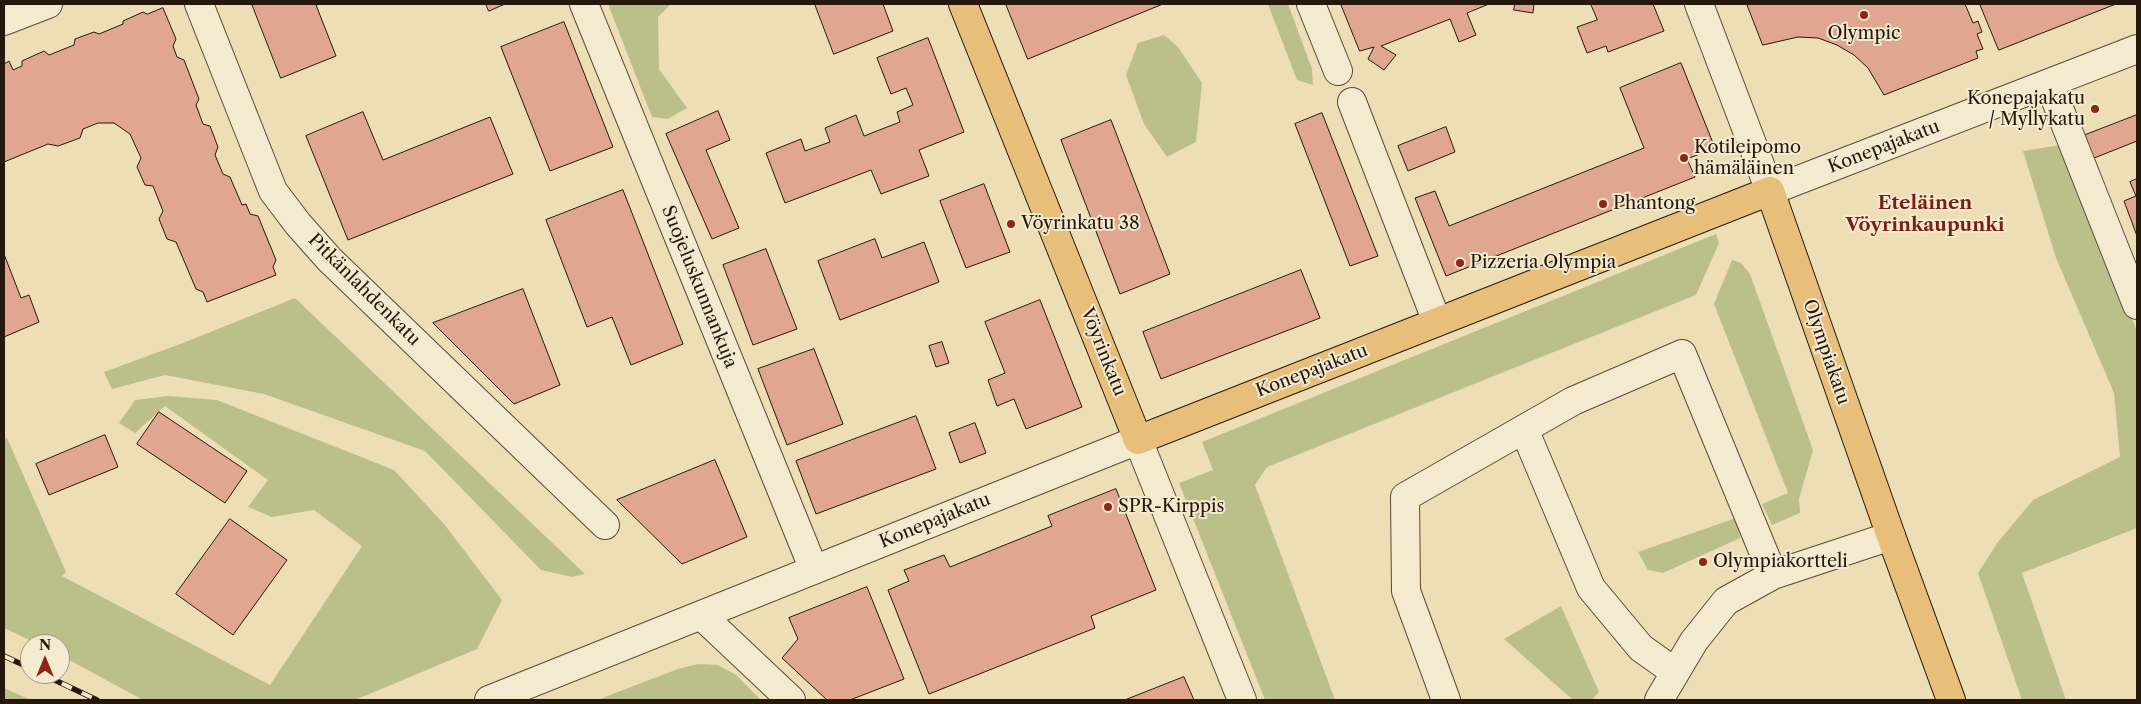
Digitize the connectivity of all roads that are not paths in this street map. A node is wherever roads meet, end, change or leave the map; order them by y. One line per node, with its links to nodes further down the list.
1 (48, 4): 7 (street)
2 (199, 4): 17 (street, Pitkänlahdenkatu)
3 (584, 4): 19 (street, Suojeluskunnankuja)
4 (963, 4): 16 (main road, Vöyrinkatu)
5 (1311, 4): 9 (street)
6 (1699, 4): 12 (street, Olympiakatu)
7 (4, 21)
8 (2137, 49): 10 (street, Konepajakatu)
9 (1338, 71)
10 (2049, 83): 12 (street, Konepajakatu); 13 (street)
11 (1352, 102): 14 (street)
12 (1770, 191): 14 (main road, Konepajakatu); 18 (main road, Olympiakatu)
13 (2137, 305)
14 (1437, 322): 16 (main road, Konepajakatu)
15 (1524, 428): 20 (street); 22 (street); 26 (street)
16 (1138, 440): 19 (street, Konepajakatu); 25 (street, Vöyrinkatu)
17 (605, 525)
18 (1891, 536): 20 (street); 28 (main road, Olympiakatu)
19 (814, 570): 21 (street, Konepajakatu)
20 (1772, 575): 22 (street)
21 (701, 615): 23 (street, Konepajakatu); 24 (street)
22 (1675, 672): 27 (street)
23 (489, 700)
24 (791, 700)
25 (1242, 700)
26 (1446, 700)
27 (1659, 700)
28 (1951, 700)

